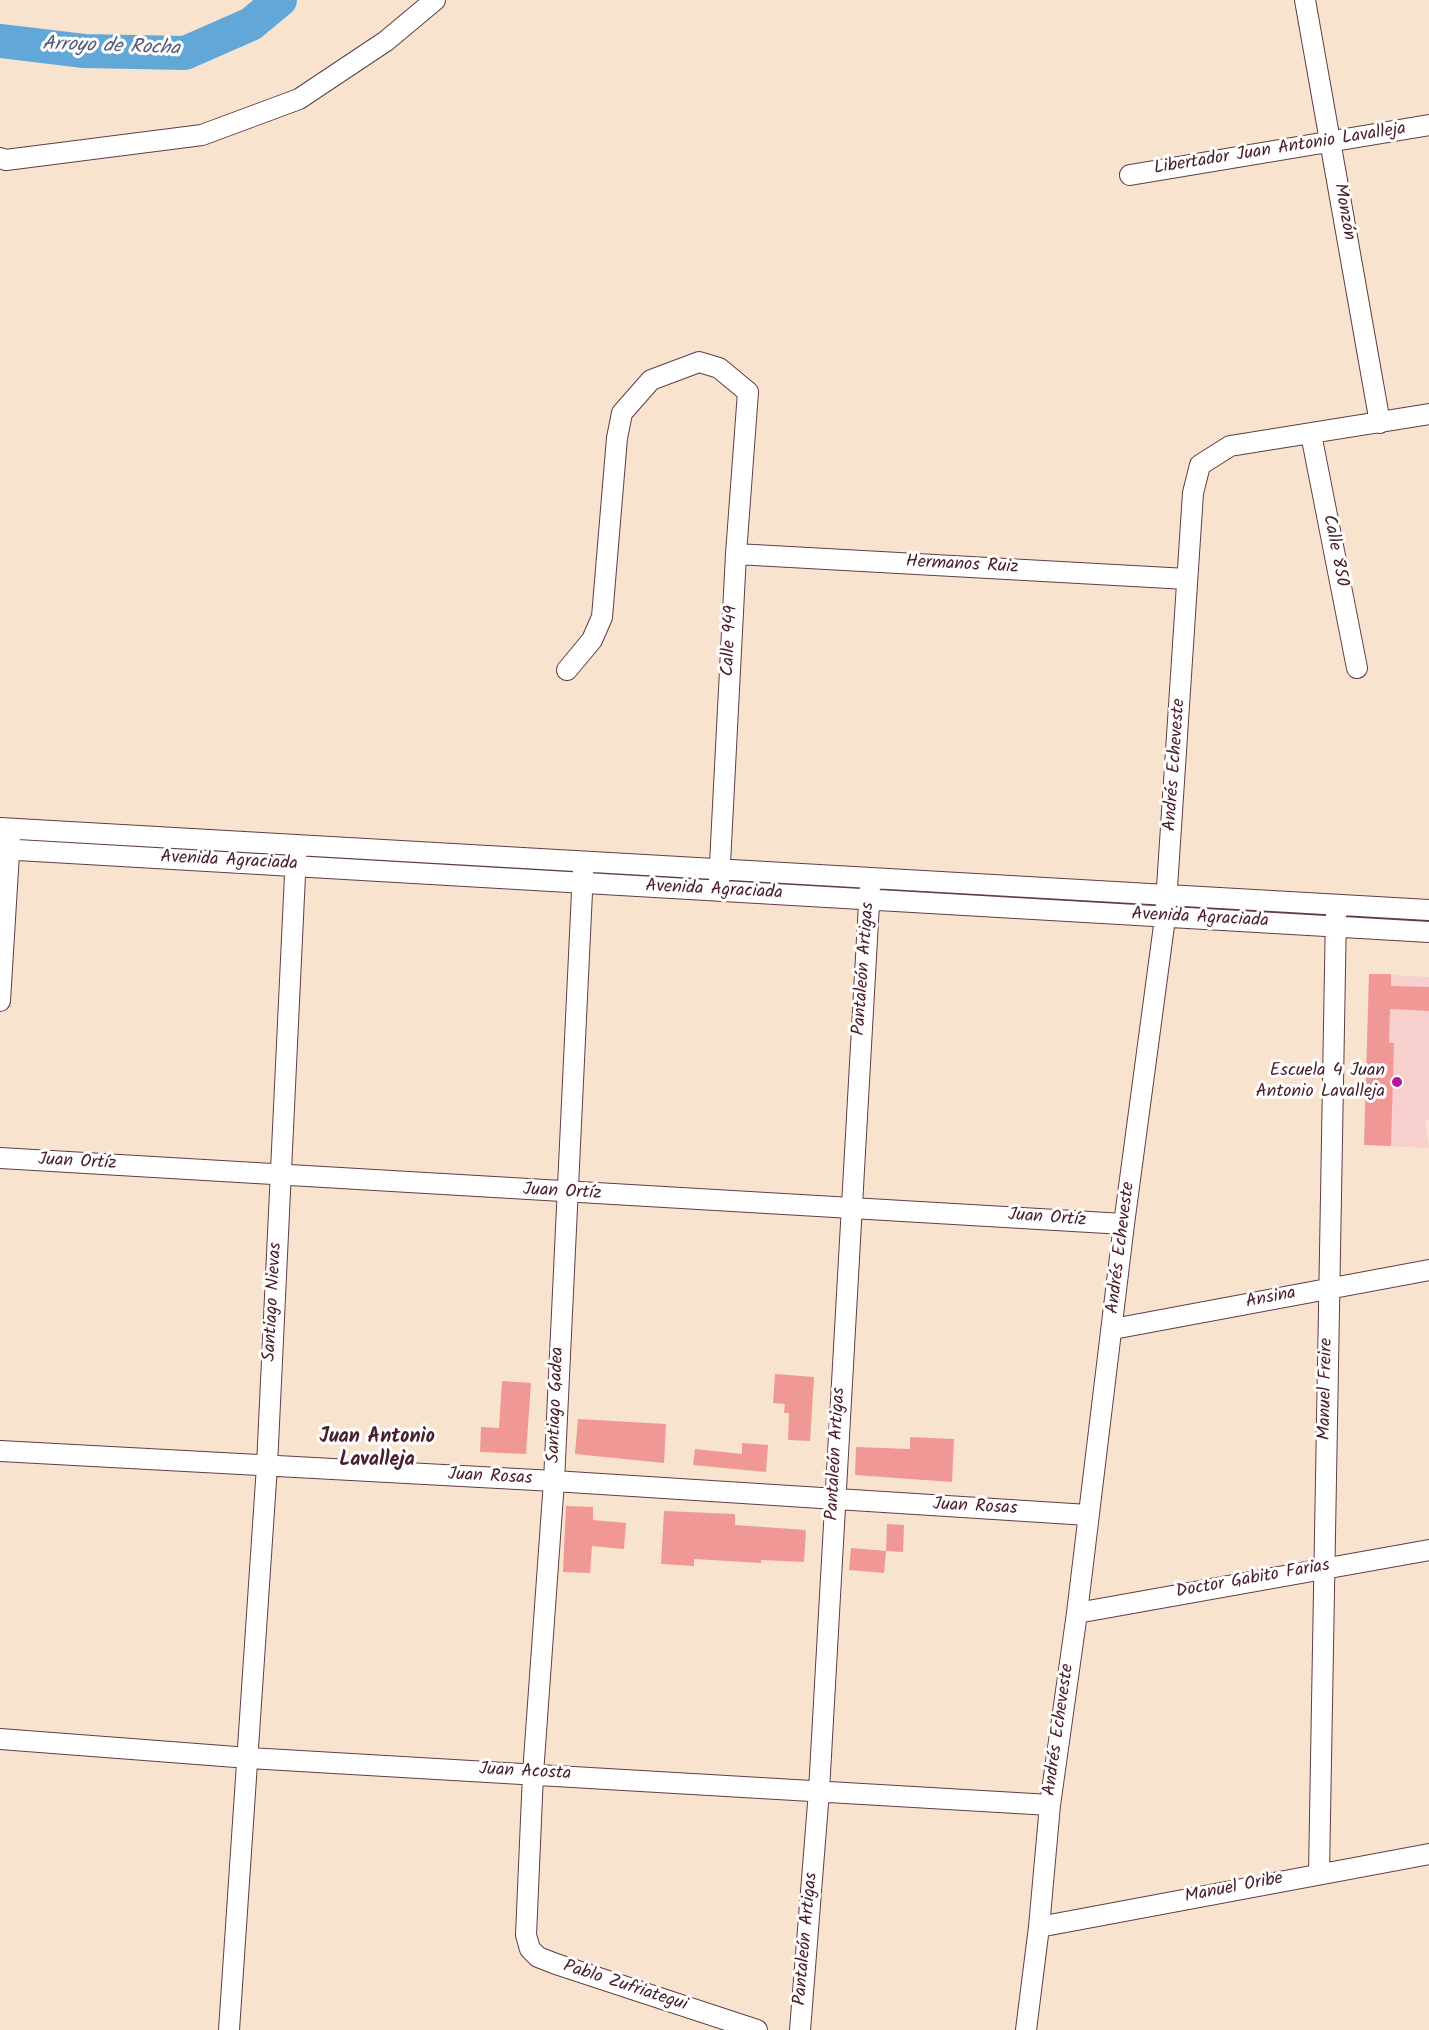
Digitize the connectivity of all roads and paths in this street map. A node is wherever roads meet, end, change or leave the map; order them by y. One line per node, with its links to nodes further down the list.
1 (435, 0): 5 (street)
2 (1305, 0): 4 (street, Monzón)
3 (1429, 124): 4 (street, Libertador Juan Antonio Lavalleja)
4 (1331, 141): 6 (street, Libertador Juan Antonio Lavalleja); 8 (street, Monzón)
5 (0, 158)
6 (1130, 175)
7 (1429, 414): 8 (street)
8 (1380, 423): 9 (street)
9 (1311, 434): 11 (street, Andrés Echeveste); 12 (street, Calle 850)
10 (736, 554): 11 (street, Hermanos Ruiz); 13 (street, Calle 949); 19 (street, Calle 949)
11 (1187, 579): 23 (street, Andrés Echeveste)
12 (1357, 668)
13 (567, 670)
14 (5, 828): 15 (street, Avenida Agraciada); 16 (street)
15 (296, 846): 17 (street, Avenida Agraciada); 18 (street, Santiago Nievas)
16 (4, 849): 18 (street, Avenida Agraciada); 30 (street)
17 (583, 860): 19 (street, Avenida Agraciada); 21 (street, Santiago Gadea)
18 (296, 866): 21 (street, Avenida Agraciada); 32 (street, Santiago Nievas)
19 (720, 870): 20 (street, Avenida Agraciada); 22 (street, Calle 949)
20 (871, 878): 23 (street, Avenida Agraciada); 24 (street, Pantaleón Artigas)
21 (582, 882): 22 (street, Avenida Agraciada); 33 (street, Santiago Gadea)
22 (719, 891): 24 (street, Avenida Agraciada)
23 (1168, 896): 25 (street, Avenida Agraciada); 27 (street, Andrés Echeveste)
24 (869, 899): 27 (street, Avenida Agraciada); 34 (street, Pantaleón Artigas)
25 (1336, 904): 26 (street, Avenida Agraciada); 28 (street, Manuel Freire)
26 (1429, 910)
27 (1165, 918): 28 (street, Avenida Agraciada); 35 (street, Andrés Echeveste)
28 (1335, 926): 29 (street, Avenida Agraciada); 37 (street, Manuel Freire)
29 (1429, 932)
30 (0, 1001)
31 (0, 1158): 32 (street, Juan Ortíz)
32 (280, 1175): 33 (street, Juan Ortíz); 40 (street, Santiago Nievas)
33 (566, 1193): 34 (street, Juan Ortíz); 41 (street, Santiago Gadea)
34 (850, 1207): 35 (street, Juan Ortíz); 42 (street, Pantaleón Artigas)
35 (1124, 1224): 38 (street, Andrés Echeveste)
36 (1429, 1270): 37 (street, Ansina)
37 (1329, 1288): 38 (street, Ansina); 45 (street, Manuel Freire)
38 (1113, 1329): 43 (street, Andrés Echeveste)
39 (0, 1451): 40 (street, Juan Rosas)
40 (267, 1466): 41 (street, Juan Rosas); 48 (street, Santiago Nievas)
41 (554, 1481): 42 (street, Juan Rosas); 49 (street, Santiago Gadea)
42 (834, 1500): 43 (street, Juan Rosas); 50 (street, Pantaleón Artigas)
43 (1088, 1515): 46 (street, Andrés Echeveste)
44 (1429, 1550): 45 (street, Doctor Gabito Farias)
45 (1323, 1567): 46 (street, Doctor Gabito Farias); 53 (street, Manuel Freire)
46 (1077, 1613): 51 (street, Andrés Echeveste)
47 (0, 1739): 48 (street, Juan Acosta)
48 (249, 1758): 49 (street, Juan Acosta); 56 (street, Santiago Nievas)
49 (533, 1774): 50 (street, Juan Acosta); 55 (street, Santiago Gadea)
50 (819, 1791): 51 (street, Juan Acosta); 58 (street, Pantaleón Artigas)
51 (1050, 1805): 54 (street, Andrés Echeveste)
52 (1429, 1854): 53 (street, Manuel Oribe)
53 (1319, 1873): 54 (street, Manuel Oribe)
54 (1040, 1927): 59 (street, Andrés Echeveste)
55 (530, 1949): 57 (street, Pablo Zufriategui)
56 (230, 2030)
57 (757, 2030)
58 (800, 2030)
59 (1026, 2030)

